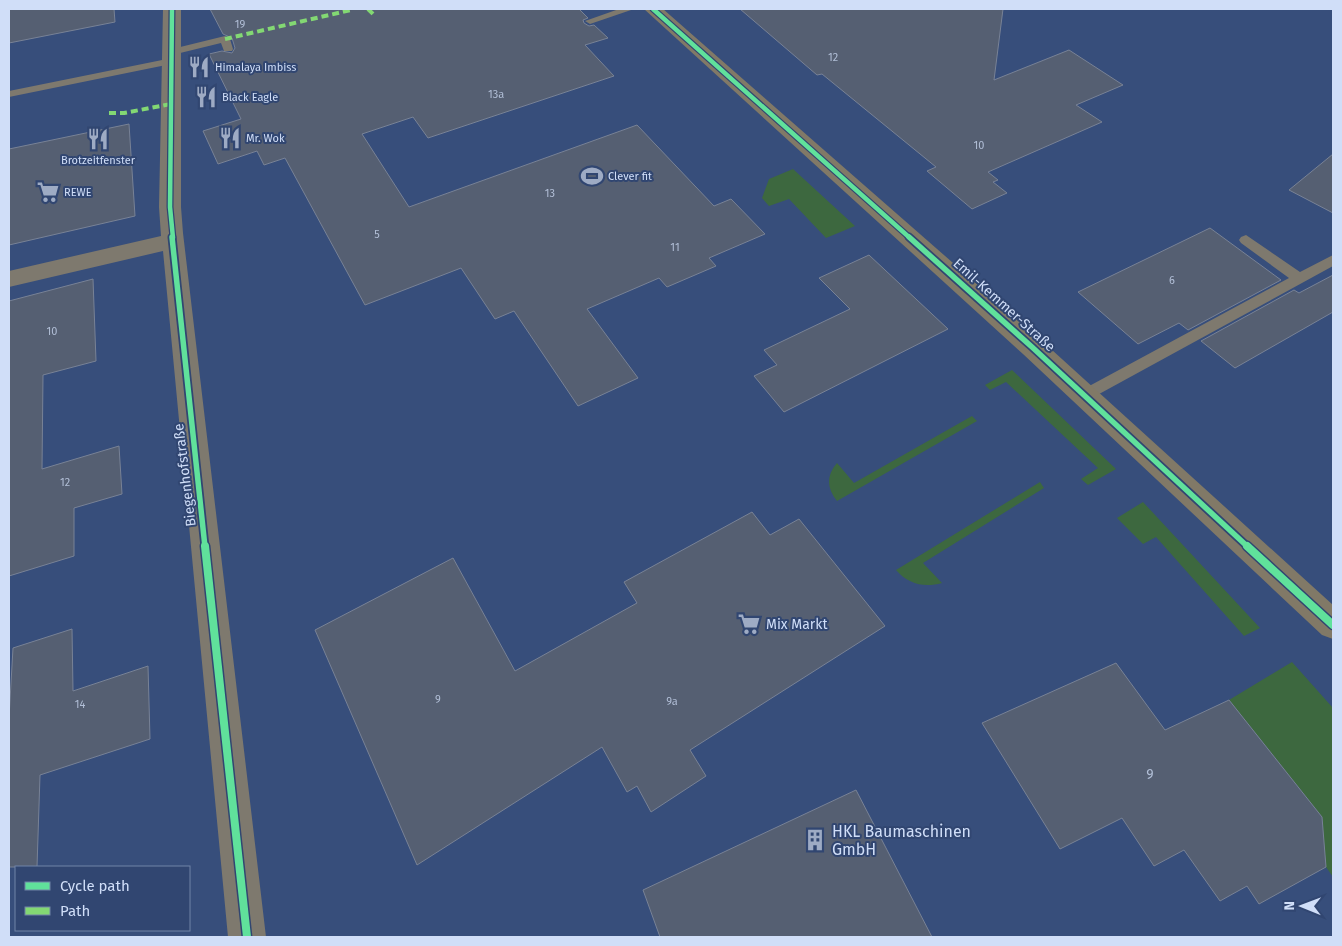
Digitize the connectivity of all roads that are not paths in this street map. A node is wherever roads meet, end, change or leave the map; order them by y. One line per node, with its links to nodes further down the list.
1 (172, 9): 6 (street, Biegenhofstraße)
2 (629, 9): 4 (lane)
3 (653, 9): 13 (street, Emil-Kemmer-Straße)
4 (590, 21)
5 (228, 49): 6 (lane)
6 (172, 56): 7 (lane); 9 (street, Biegenhofstraße)
7 (9, 94)
8 (1246, 240): 11 (lane)
9 (173, 241): 12 (street); 15 (street, Biegenhofstraße)
10 (1333, 260): 11 (lane)
11 (1300, 278): 13 (lane)
12 (9, 280)
13 (1085, 395): 14 (street, Emil-Kemmer-Straße)
14 (1333, 626)
15 (247, 937)

